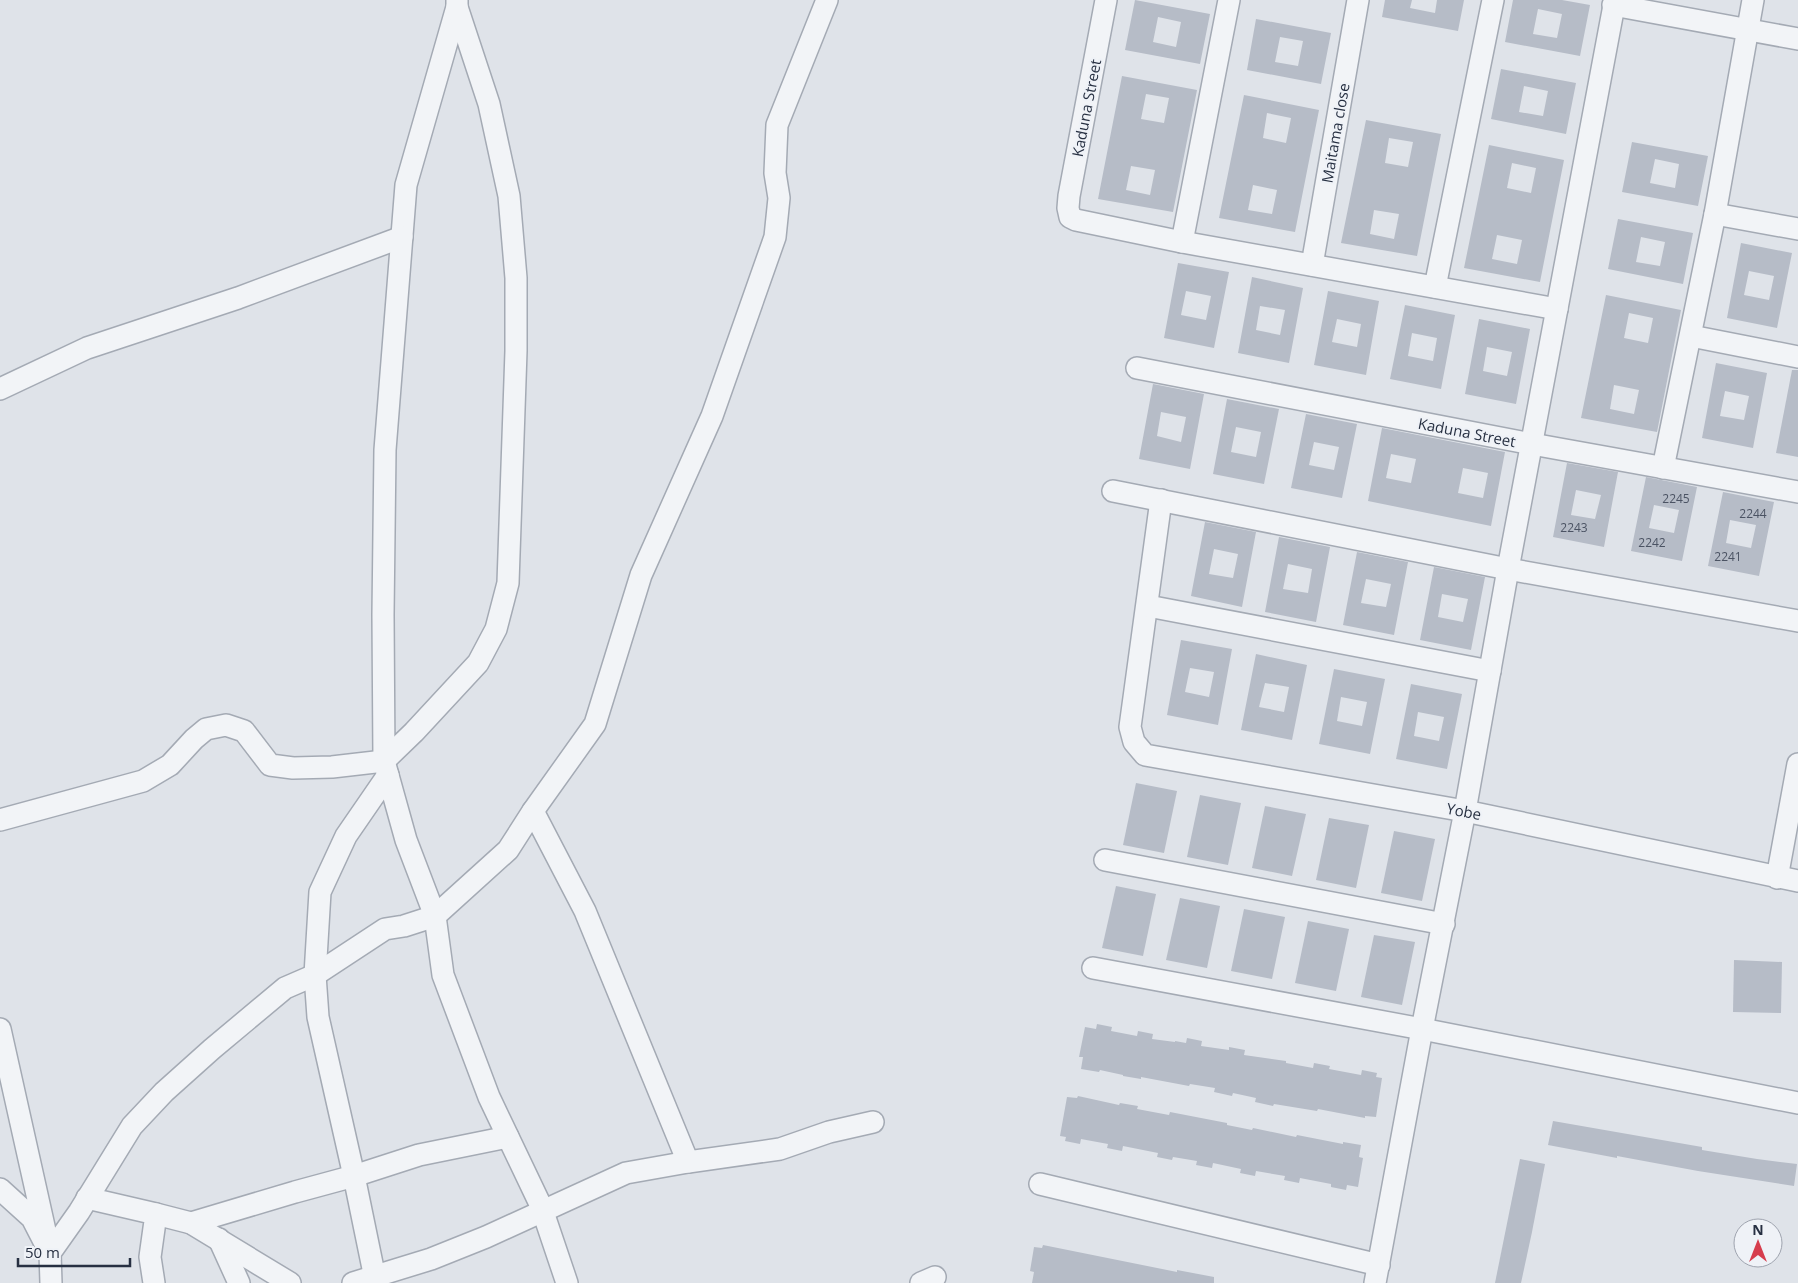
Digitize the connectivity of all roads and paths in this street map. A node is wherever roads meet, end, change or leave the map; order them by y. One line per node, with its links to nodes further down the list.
1 (827, 0): 33 (street)
2 (1106, 0): 14 (street, Kaduna Street)
3 (1229, 0): 14 (street)
4 (1358, 0): 15 (street, Maitama close)
5 (1493, 0): 16 (street)
6 (1753, 0): 9 (street)
7 (457, 3): 13 (street); 32 (street)
8 (1614, 3): 9 (street); 17 (street)
9 (1747, 30): 10 (street); 11 (street)
10 (1798, 39)
11 (1715, 214): 12 (street); 18 (street)
12 (1798, 229)
13 (402, 237): 21 (street); 32 (street)
14 (1182, 242): 15 (street)
15 (1312, 265): 16 (street)
16 (1434, 288): 17 (street)
17 (1557, 309): 22 (street)
18 (1691, 336): 19 (street); 23 (street)
19 (1798, 357)
20 (1137, 368): 22 (street, Kaduna Street)
21 (0, 389)
22 (1532, 444): 23 (street, Kaduna Street); 27 (street)
23 (1663, 468): 25 (street, Kaduna Street)
24 (1113, 491): 26 (street)
25 (1798, 492)
26 (1161, 500): 27 (street); 28 (street)
27 (1508, 569): 29 (street); 30 (street)
28 (1148, 606): 30 (street); 34 (street, Yobe)
29 (1798, 621)
30 (1490, 671): 34 (street)
31 (1798, 764): 37 (street)
32 (386, 768): 35 (street); 39 (street); 42 (street)
33 (533, 810): 39 (street); 48 (street)
34 (1466, 811): 37 (street, Yobe); 40 (street)
35 (0, 820)
36 (1105, 860): 40 (street)
37 (1777, 878): 38 (street, Yobe)
38 (1798, 882)
39 (435, 916): 42 (street); 47 (street)
40 (1444, 924): 44 (street)
41 (1093, 968): 44 (street)
42 (315, 975): 49 (street); 52 (street)
43 (0, 1029): 57 (street)
44 (1422, 1029): 45 (street); 58 (street)
45 (1798, 1103)
46 (873, 1122): 48 (street)
47 (508, 1137): 49 (street); 53 (street)
48 (688, 1162): 53 (street)
49 (354, 1176): 55 (street); 59 (street)
50 (1040, 1184): 58 (street)
51 (0, 1189): 57 (street)
52 (88, 1198): 54 (street); 57 (street)
53 (543, 1212): 59 (street); 65 (street)
54 (156, 1214): 55 (street); 61 (street)
55 (191, 1223): 56 (street)
56 (219, 1239): 62 (street); 63 (street)
57 (50, 1253): 60 (street)
58 (1377, 1274)
59 (375, 1279): 64 (street)
60 (51, 1283)
61 (154, 1283)
62 (239, 1283)
63 (290, 1283)
64 (353, 1283)
65 (567, 1283)

